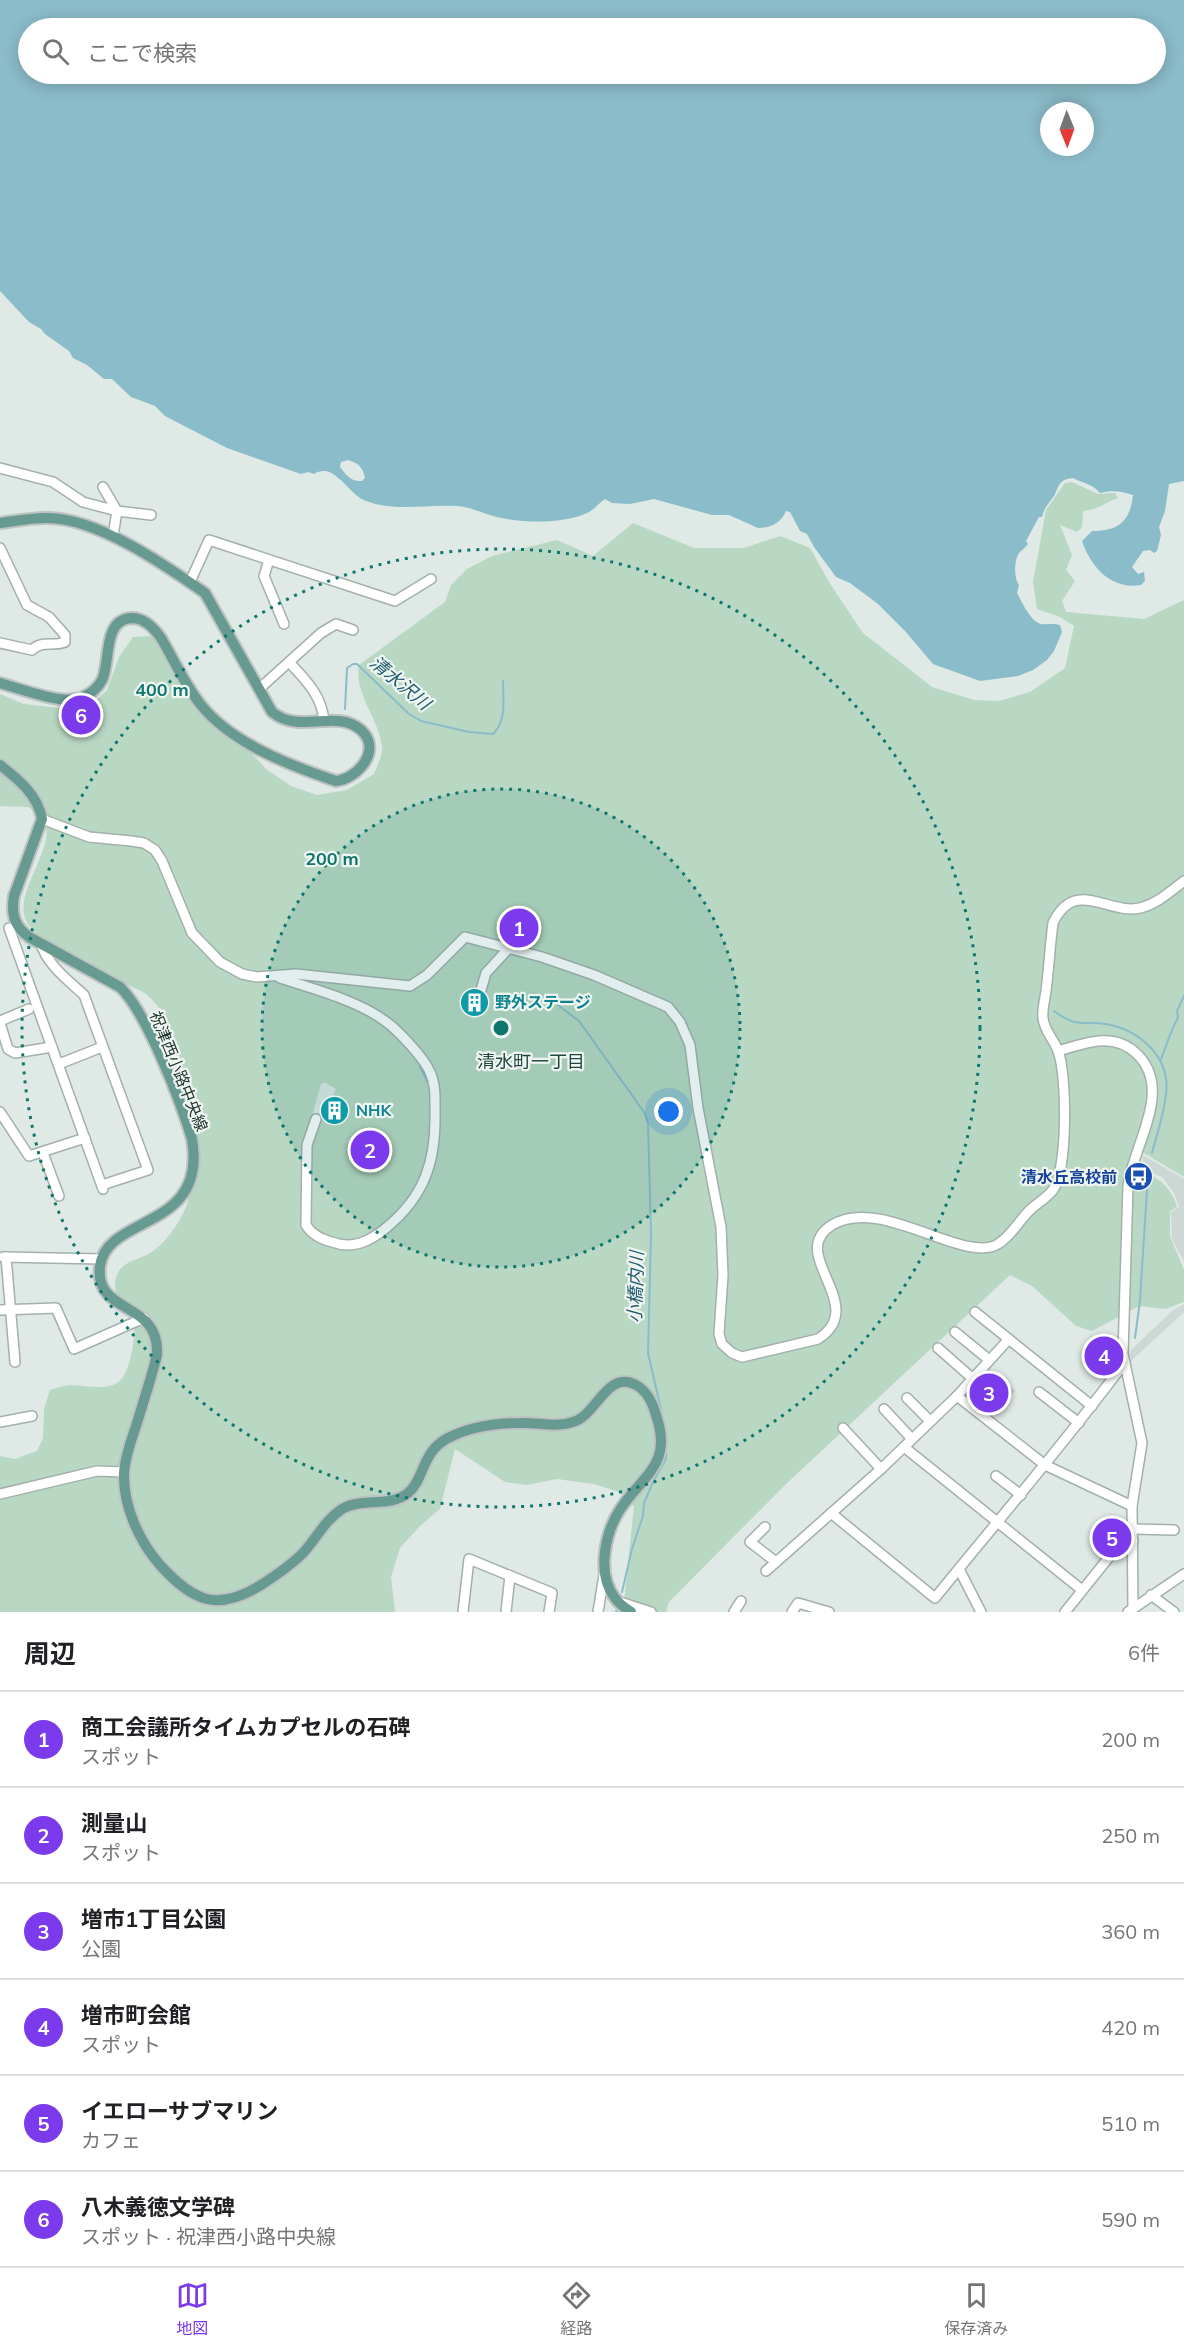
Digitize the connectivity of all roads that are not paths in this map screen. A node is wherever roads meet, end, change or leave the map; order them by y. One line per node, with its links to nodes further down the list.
1 (0, 468): 3 (street)
2 (103, 487): 3 (street)
3 (117, 511): 4 (street); 6 (street)
4 (151, 515)
5 (0, 523): 6 (main road)
6 (113, 536): 10 (main road)
7 (0, 548): 15 (street)
8 (269, 560): 10 (street); 11 (street); 13 (street)
9 (431, 579): 11 (street)
10 (190, 582): 18 (main road)
11 (395, 601): 12 (street)
12 (387, 607)
13 (284, 624)
14 (354, 630): 16 (street)
15 (0, 643)
16 (289, 662): 18 (street); 19 (street)
17 (0, 683): 19 (main road)
18 (259, 689): 19 (main road)
19 (324, 721)
20 (0, 765): 21 (main road)
21 (42, 819): 23 (main road); 26 (street)
22 (1184, 881): 32 (street)
23 (9, 929): 24 (main road, 祝津西小路中央線); 30 (street)
24 (40, 943): 31 (street); 40 (main road, 祝津西小路中央線)
25 (509, 948): 26 (street); 27 (street); 32 (street)
26 (275, 976): 35 (street)
27 (481, 990)
28 (29, 1009): 29 (street)
29 (0, 1022): 30 (street)
30 (52, 1047): 33 (street)
31 (102, 1047): 33 (street); 36 (street)
32 (1058, 1051): 49 (street)
33 (59, 1064): 36 (street)
34 (0, 1112): 37 (street)
35 (316, 1119)
36 (85, 1138): 37 (street)
37 (43, 1153): 38 (street)
38 (59, 1196)
39 (3, 1257): 40 (street); 41 (street)
40 (102, 1259): 43 (main road)
41 (5, 1310): 43 (street); 48 (street)
42 (975, 1312): 45 (street)
43 (144, 1318): 65 (main road)
44 (955, 1332): 47 (street)
45 (1008, 1340): 47 (street); 54 (street)
46 (938, 1348): 50 (street)
47 (988, 1359): 50 (street)
48 (15, 1362)
49 (1125, 1362): 54 (street); 69 (street)
50 (972, 1378): 52 (street)
51 (1040, 1392): 59 (street)
52 (957, 1396): 57 (street); 63 (street)
53 (907, 1398): 57 (street)
54 (1092, 1406): 59 (street)
55 (885, 1409): 61 (street)
56 (32, 1416): 58 (street)
57 (930, 1421): 61 (street)
58 (0, 1422)
59 (1079, 1422): 63 (street)
60 (843, 1428): 64 (street)
61 (912, 1439): 62 (street)
62 (904, 1447): 64 (street); 71 (street)
63 (1045, 1465): 68 (street); 69 (street)
64 (881, 1468): 70 (street)
65 (124, 1472): 67 (street); 79 (main road)
66 (996, 1476): 68 (street)
67 (0, 1494)
68 (1021, 1495): 71 (street)
69 (1132, 1506): 73 (street)
70 (831, 1513): 76 (street); 77 (street)
71 (999, 1523): 77 (street); 82 (street)
72 (765, 1527): 76 (street)
73 (1133, 1529): 74 (street); 75 (street)
74 (1174, 1530)
75 (1133, 1541): 82 (street); 86 (street)
76 (776, 1562): 78 (street)
77 (958, 1569): 96 (street)
78 (766, 1570)
79 (604, 1575): 84 (main road); 90 (street)
80 (510, 1576): 87 (street); 88 (street); 89 (street)
81 (1181, 1580): 83 (street)
82 (1082, 1590): 97 (street)
83 (1151, 1595): 86 (street); 98 (street)
84 (617, 1601): 91 (main road); 92 (street)
85 (741, 1601): 93 (street)
86 (1130, 1610)
87 (463, 1612)
88 (506, 1612)
89 (549, 1612)
90 (598, 1612)
91 (631, 1612)
92 (651, 1612)
93 (734, 1612)
94 (792, 1612): 95 (street)
95 (829, 1612)
96 (981, 1612)
97 (1065, 1612)
98 (1174, 1612)

